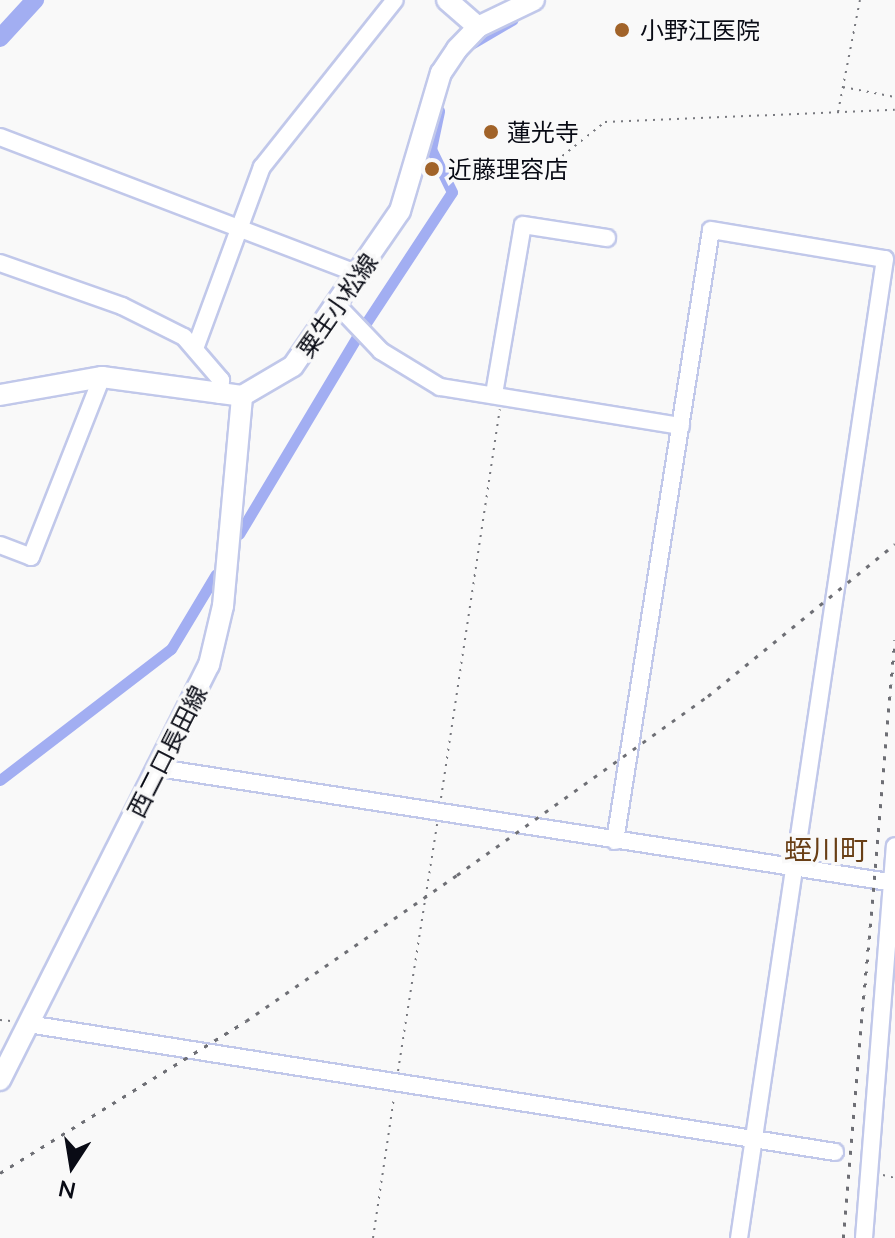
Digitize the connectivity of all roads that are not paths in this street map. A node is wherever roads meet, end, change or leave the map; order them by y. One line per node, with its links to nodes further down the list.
1 (395, 0): 6 (street)
2 (447, 0): 4 (main road)
3 (534, 0): 4 (main road, 粟生小松線)
4 (478, 27): 9 (main road, 粟生小松線)
5 (0, 137): 6 (street)
6 (239, 229): 9 (street); 11 (street)
7 (607, 238): 15 (street)
8 (0, 263): 11 (street)
9 (361, 275): 10 (main road, 粟生小松線)
10 (339, 307): 15 (street); 16 (main road, 粟生小松線)
11 (196, 346): 14 (street)
12 (102, 377): 13 (main road); 14 (main road); 18 (street)
13 (0, 395)
14 (220, 395): 16 (main road)
15 (498, 395): 17 (street)
16 (242, 396): 19 (main road, 西二口長田線)
17 (681, 426): 20 (street); 22 (street)
18 (0, 545)
19 (159, 768): 20 (street); 25 (main road, 西二口長田線)
20 (615, 841): 22 (street)
21 (895, 846): 23 (street)
22 (796, 867): 23 (street); 28 (street)
23 (893, 882): 24 (street)
24 (891, 953): 26 (street)
25 (28, 1024): 27 (main road, 西二口長田線); 28 (street)
26 (888, 1039): 31 (street)
27 (0, 1080)
28 (754, 1139): 29 (street); 30 (street)
29 (835, 1152)
30 (739, 1238)
31 (864, 1238)

